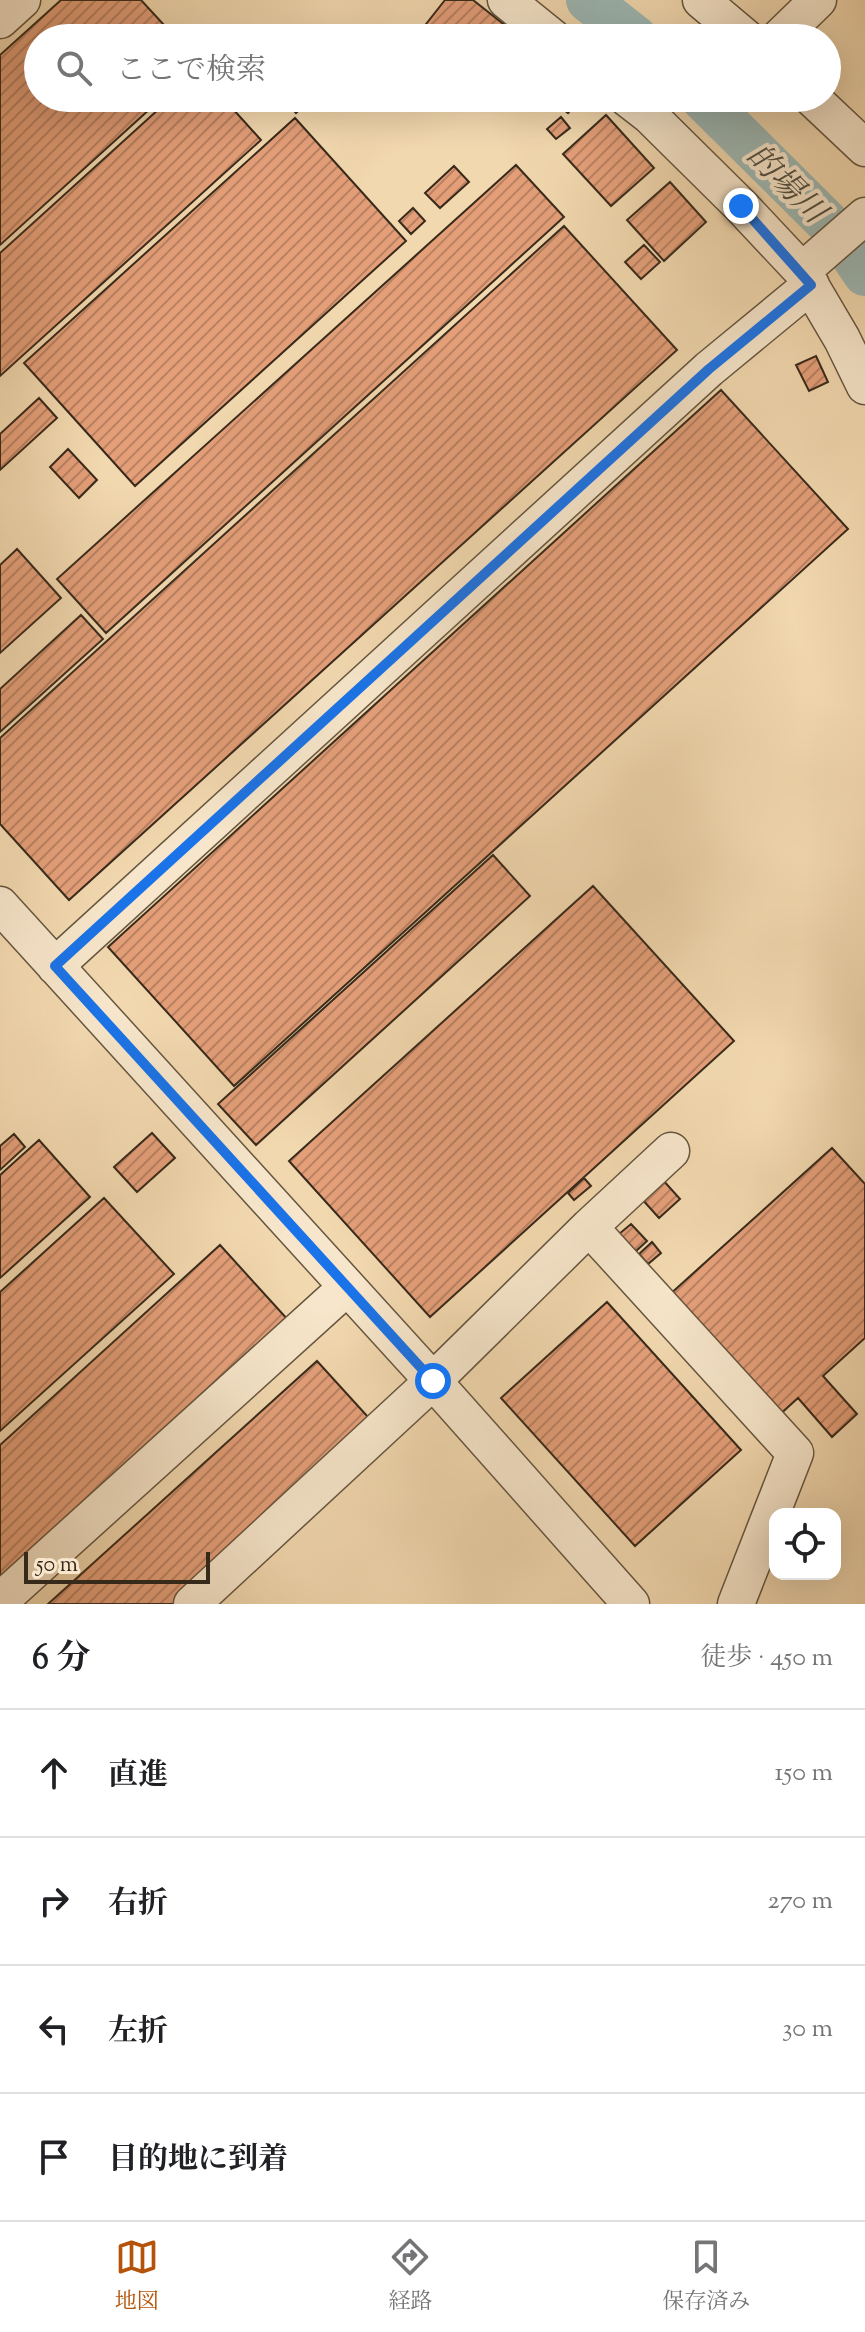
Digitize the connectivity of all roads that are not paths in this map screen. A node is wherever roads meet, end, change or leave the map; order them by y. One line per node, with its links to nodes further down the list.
1 (22, 0): 5 (street)
2 (506, 0): 6 (street)
3 (701, 0): 7 (street)
4 (818, 0): 8 (street)
5 (0, 20)
6 (536, 24)
7 (729, 24)
8 (793, 24)
9 (645, 112): 13 (street)
10 (827, 112): 11 (street)
11 (865, 148)
12 (865, 216): 13 (street)
13 (810, 271): 14 (street); 16 (street)
14 (865, 386)
15 (0, 905): 16 (street)
16 (55, 966): 19 (street)
17 (671, 1151): 18 (street)
18 (589, 1227): 20 (street); 24 (street)
19 (346, 1288): 20 (street); 21 (street)
20 (433, 1381): 22 (street); 23 (street)
21 (0, 1601)
22 (192, 1604)
23 (631, 1604)
24 (736, 1604)

